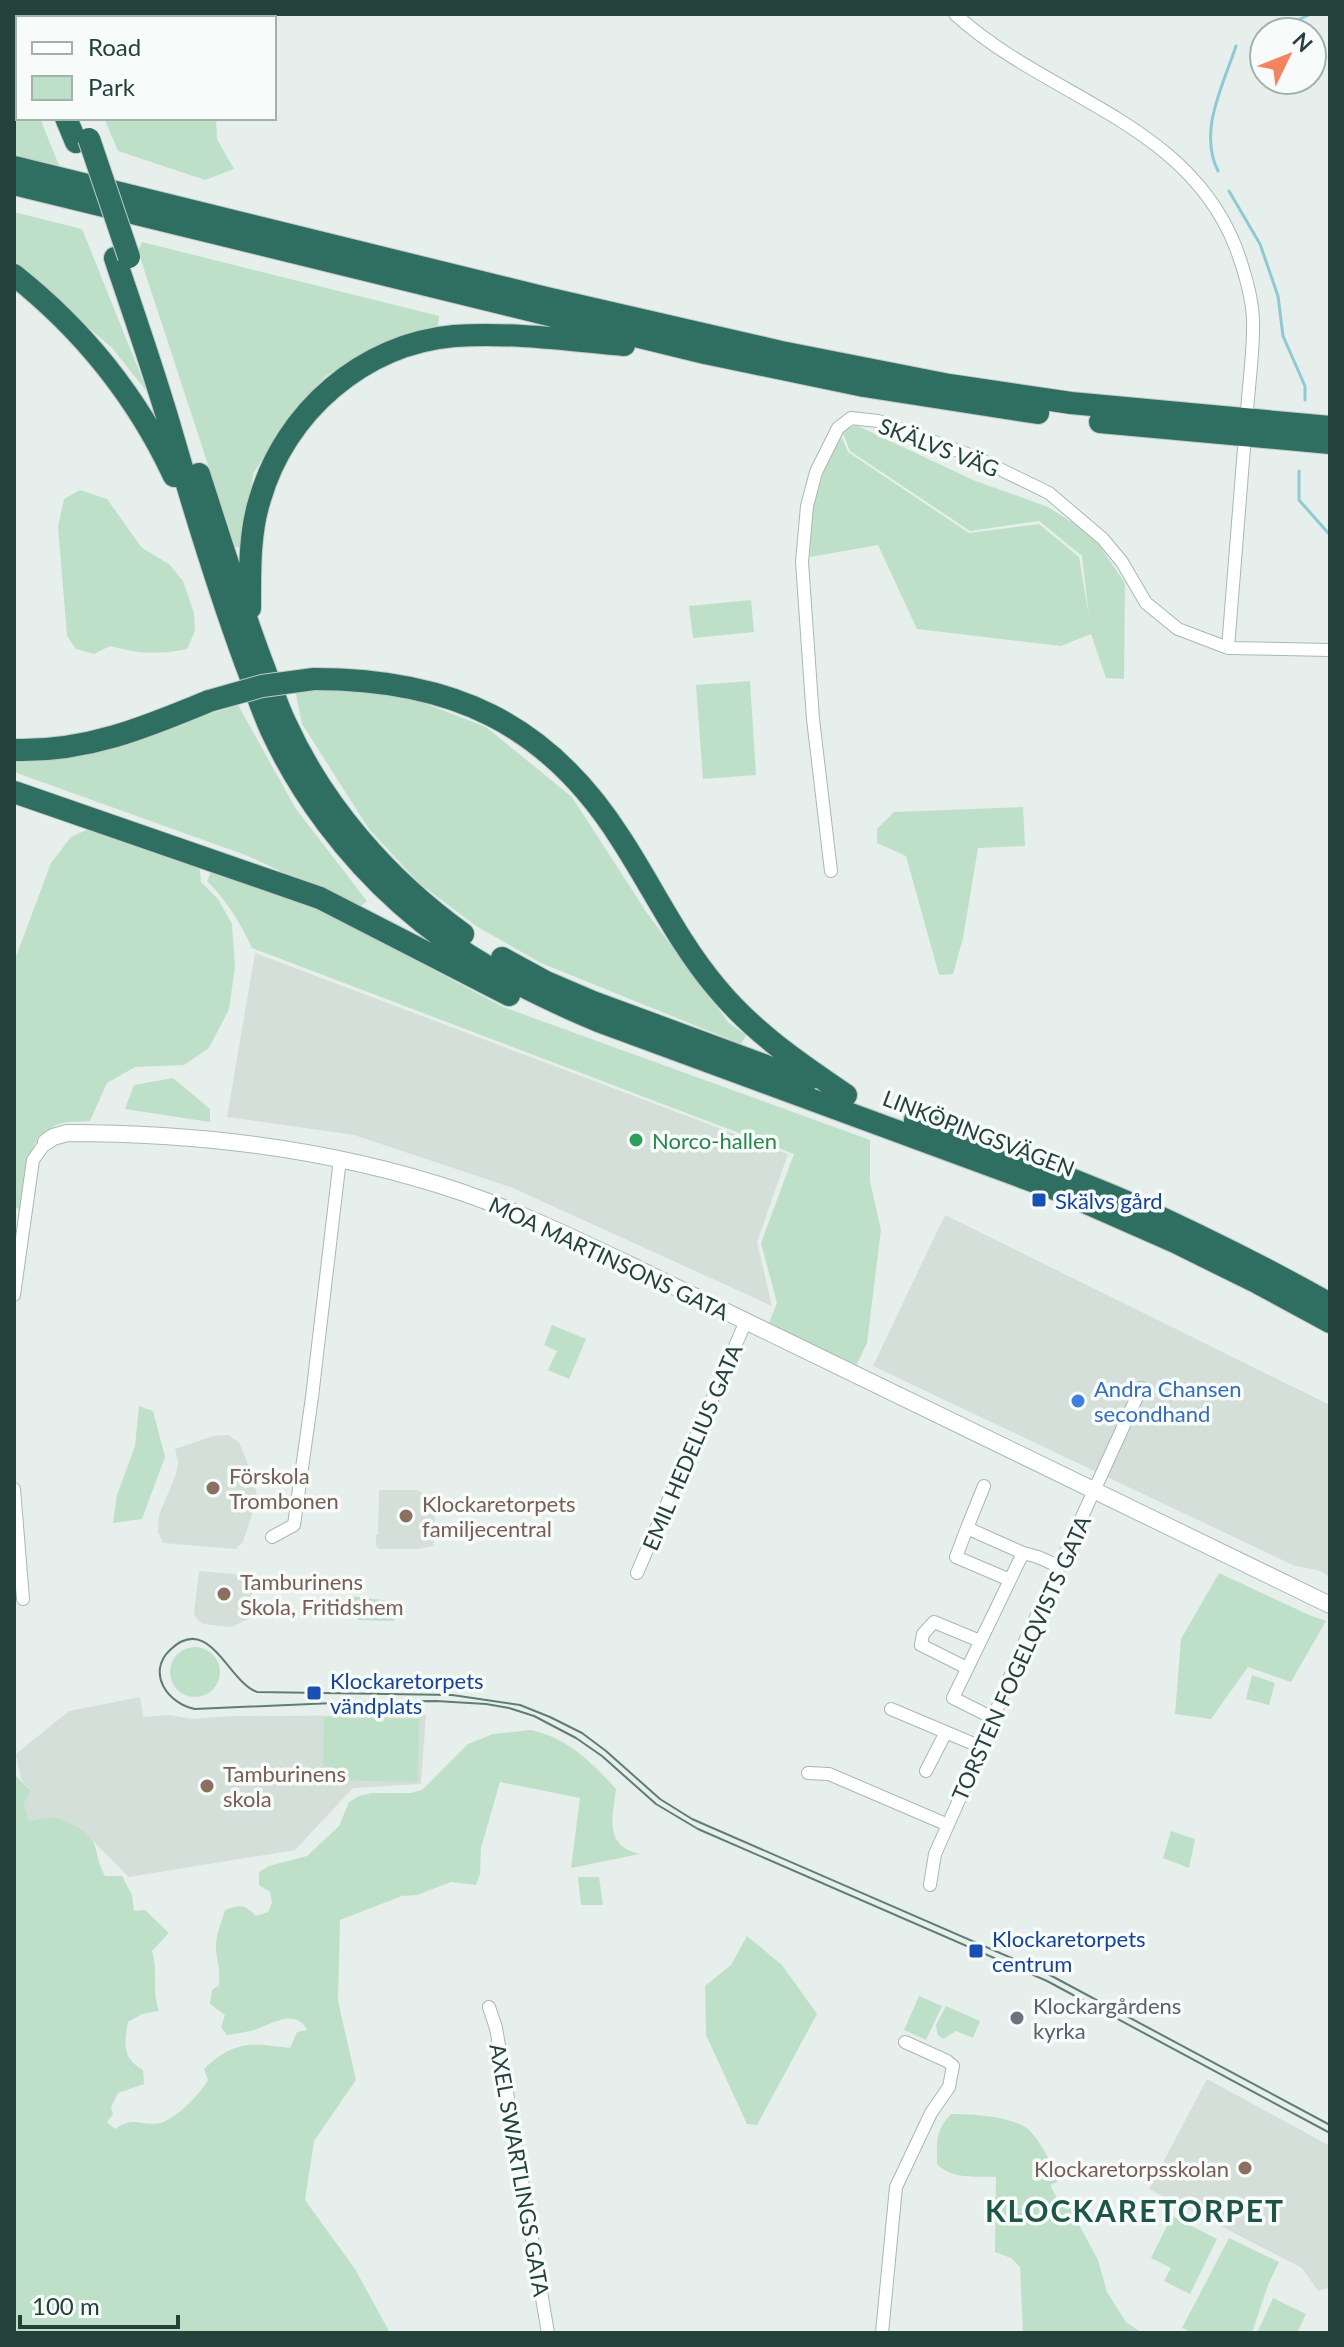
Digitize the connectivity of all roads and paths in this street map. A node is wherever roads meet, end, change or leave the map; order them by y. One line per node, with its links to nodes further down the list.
1 (955, 14): 10 (street)
2 (67, 120): 4 (highway)
3 (81, 120): 4 (highway)
4 (82, 141): 7 (highway)
5 (14, 167): 11 (highway)
6 (14, 184): 9 (highway)
7 (122, 258): 14 (highway); 15 (highway)
8 (14, 275): 14 (highway)
9 (705, 353): 12 (highway); 15 (highway)
10 (1247, 411)
11 (1330, 427)
12 (1330, 443)
13 (1244, 448): 16 (street)
14 (202, 535): 21 (highway)
15 (250, 629): 21 (highway)
16 (1228, 648): 17 (street, SKÄLVS VÄG); 20 (street, SKÄLVS VÄG)
17 (1330, 650)
18 (14, 750): 23 (highway, bridge)
19 (14, 792): 22 (highway)
20 (831, 871)
21 (406, 898): 22 (highway); 23 (highway, LINKÖPINGSVÄGEN)
22 (598, 1021): 29 (highway, LINKÖPINGSVÄGEN)
23 (846, 1095): 27 (highway, LINKÖPINGSVÄGEN)
24 (46, 1142): 25 (street, MOA MARTINSONS GATA); 26 (street)
25 (340, 1159): 28 (street, MOA MARTINSONS GATA); 35 (street)
26 (14, 1295)
27 (1330, 1304)
28 (746, 1321): 33 (street, MOA MARTINSONS GATA); 38 (street, EMIL HEDELIUS GATA)
29 (1330, 1322)
30 (1141, 1388): 33 (street)
31 (984, 1486): 34 (street)
32 (14, 1489): 40 (street)
33 (1094, 1491): 37 (street, TORSTEN FOGELQVISTS GATA); 41 (street, MOA MARTINSONS GATA)
34 (967, 1528): 36 (street); 39 (street)
35 (272, 1537)
36 (1023, 1553): 37 (street); 39 (street)
37 (1058, 1566): 45 (street, TORSTEN FOGELQVISTS GATA)
38 (637, 1573)
39 (1010, 1580): 42 (street)
40 (23, 1599)
41 (1330, 1605)
42 (980, 1641): 43 (street); 43 (street)
43 (967, 1668): 45 (street)
44 (891, 1709): 46 (street)
45 (993, 1718): 47 (street, TORSTEN FOGELQVISTS GATA)
46 (946, 1732): 47 (street); 48 (street)
47 (981, 1747): 50 (street, TORSTEN FOGELQVISTS GATA)
48 (926, 1771)
49 (808, 1773): 50 (street, TORSTEN FOGELQVISTS GATA)
50 (948, 1825): 51 (street, TORSTEN FOGELQVISTS GATA)
51 (930, 1885)
52 (489, 2007): 54 (street, AXEL SWARTLINGS GATA)
53 (905, 2042): 55 (street)
54 (548, 2333)
55 (879, 2333)

